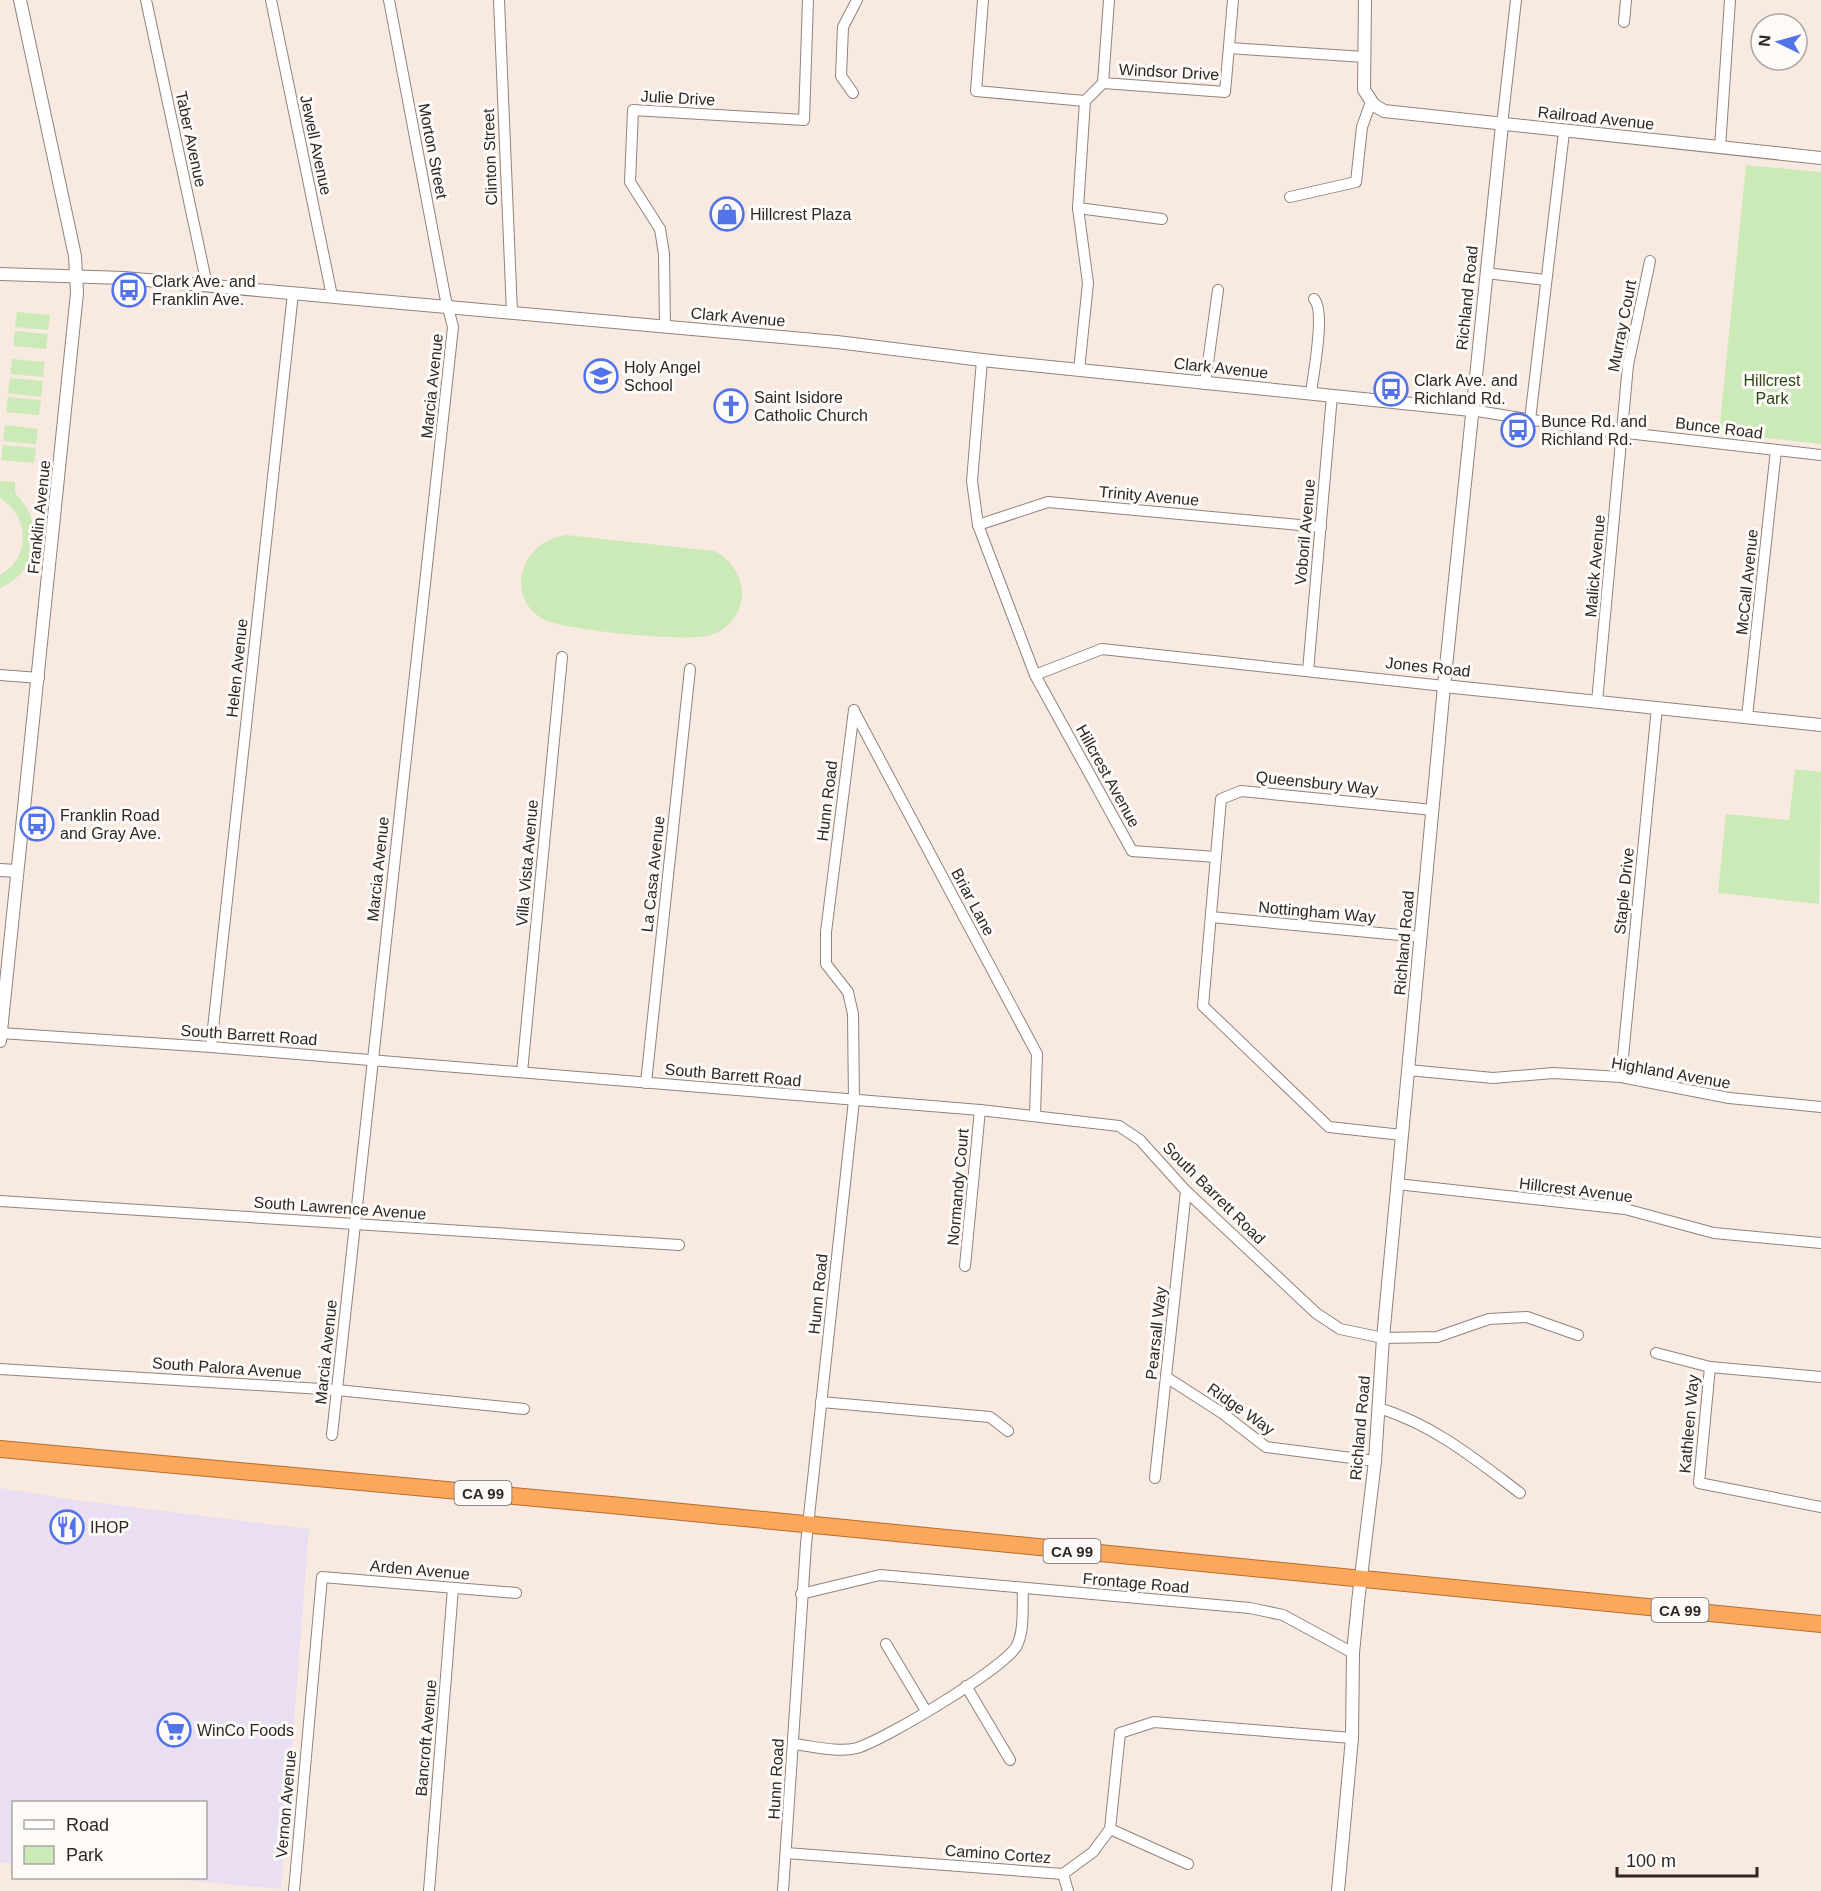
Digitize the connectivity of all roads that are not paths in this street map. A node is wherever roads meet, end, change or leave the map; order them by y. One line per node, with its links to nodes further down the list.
1 (20, 0): 32 (street, Franklin Avenue)
2 (146, 0): 34 (street, Taber Avenue)
3 (271, 0): 37 (street, Jewell Avenue)
4 (389, 0): 39 (street, Morton Street)
5 (499, 0): 40 (street, Clinton Street)
6 (807, 0): 41 (street, Julie Drive)
7 (857, 0): 19 (street)
8 (983, 0): 20 (street)
9 (1110, 0): 18 (street)
10 (1233, 0): 16 (street)
11 (1365, 0): 17 (street)
12 (1516, 0): 22 (street, Richland Road)
13 (1626, 0): 15 (street)
14 (1730, 0): 24 (street)
15 (1624, 22)
16 (1229, 48): 17 (street, Windsor Drive); 18 (street, Windsor Drive)
17 (1364, 57): 21 (street)
18 (1103, 83): 20 (street, Windsor Drive)
19 (853, 93)
20 (1085, 101): 27 (street)
21 (1371, 102): 22 (street, Railroad Avenue); 26 (street)
22 (1502, 125): 23 (street, Railroad Avenue); 30 (street, Richland Road)
23 (1564, 132): 24 (street, Railroad Avenue); 33 (street)
24 (1720, 148): 25 (street, Railroad Avenue)
25 (1821, 158)
26 (1290, 197)
27 (1078, 208): 28 (street); 43 (street)
28 (1162, 219)
29 (1650, 261): 49 (street, Murray Court)
30 (1486, 273): 33 (street); 47 (street, Richland Road)
31 (0, 274): 32 (street, Clark Avenue)
32 (77, 276): 34 (street, Clark Avenue); 59 (street, Franklin Avenue)
33 (1546, 280): 48 (street)
34 (207, 285): 36 (street, Clark Avenue)
35 (1218, 290): 44 (street)
36 (293, 293): 37 (street, Clark Avenue); 74 (street, Helen Avenue)
37 (332, 296): 39 (street, Clark Avenue)
38 (1314, 299): 45 (street)
39 (449, 307): 40 (street, Clark Avenue); 75 (street, Marcia Avenue)
40 (512, 313): 41 (street, Clark Avenue)
41 (665, 327): 42 (street, Clark Avenue)
42 (982, 360): 43 (street, Clark Avenue); 52 (street, Hillcrest Avenue)
43 (1079, 370): 44 (street, Clark Avenue)
44 (1205, 384): 45 (street, Clark Avenue)
45 (1311, 393): 46 (street, Clark Avenue)
46 (1332, 395): 47 (street, Clark Avenue); 53 (street, Voboril Avenue)
47 (1471, 410): 48 (street, Bunce Road); 60 (street, Richland Road)
48 (1530, 420): 49 (street, Bunce Road)
49 (1622, 432): 50 (street, Bunce Road); 61 (street, Malick Avenue)
50 (1776, 450): 51 (street, Bunce Road); 64 (street, McCall Avenue)
51 (1821, 455)
52 (978, 525): 53 (street, Trinity Avenue); 58 (street, Hillcrest Avenue)
53 (1321, 527): 56 (street, Voboril Avenue)
54 (562, 657): 77 (street, Villa Vista Avenue)
55 (690, 669): 79 (street, La Casa Avenue)
56 (1308, 671): 58 (street, Jones Road); 60 (street, Jones Road)
57 (0, 675): 59 (street)
58 (1035, 675): 67 (street, Hillcrest Avenue)
59 (39, 678): 69 (street, Franklin Avenue)
60 (1444, 686): 61 (street, Jones Road); 66 (street, Richland Road)
61 (1597, 702): 62 (street, Jones Road)
62 (1657, 707): 64 (street, Jones Road); 78 (street, Staple Drive)
63 (854, 710): 80 (street, Hunn Road); 83 (street, Briar Lane)
64 (1747, 717): 65 (street, Jones Road)
65 (1821, 725)
66 (1433, 810): 67 (street, Queensbury Way); 71 (street, Richland Road)
67 (1216, 857): 70 (street)
68 (0, 870): 69 (street)
69 (17, 871): 72 (street, Franklin Avenue)
70 (1211, 917): 71 (street, Nottingham Way); 84 (street)
71 (1421, 937): 76 (street, Richland Road)
72 (0, 1033): 73 (street, Franklin Avenue); 74 (street, South Barrett Road)
73 (0, 1041)
74 (211, 1047): 75 (street, South Barrett Road)
75 (372, 1060): 77 (street, South Barrett Road); 88 (street, Marcia Avenue)
76 (1408, 1070): 78 (street, Highland Avenue); 84 (street, Richland Road)
77 (522, 1072): 79 (street, South Barrett Road)
78 (1621, 1077): 81 (street, Highland Avenue)
79 (646, 1083): 80 (street, South Barrett Road)
80 (854, 1100): 82 (street, South Barrett Road); 100 (street, Hunn Road)
81 (1821, 1107)
82 (980, 1110): 83 (street, South Barrett Road); 91 (street, Normandy Court)
83 (1035, 1115): 86 (street, South Barrett Road)
84 (1402, 1135): 85 (street, Richland Road)
85 (1397, 1184): 89 (street, Hillcrest Avenue); 93 (street, Richland Road)
86 (1186, 1191): 93 (street, South Barrett Road); 97 (street, Pearsall Way)
87 (0, 1201): 88 (street, South Lawrence Avenue)
88 (355, 1224): 90 (street, South Lawrence Avenue); 99 (street, Marcia Avenue)
89 (1821, 1243)
90 (678, 1245)
91 (965, 1266)
92 (1578, 1335): 93 (street, South Barrett Road)
93 (1383, 1338): 101 (street, Richland Road)
94 (1656, 1353): 95 (street)
95 (1710, 1367): 98 (street); 109 (street, Kathleen Way)
96 (0, 1369): 99 (street, South Palora Avenue)
97 (1166, 1377): 106 (street, Ridge Way); 107 (street, Pearsall Way)
98 (1821, 1377)
99 (337, 1390): 102 (street, South Palora Avenue); 104 (street, Marcia Avenue)
100 (821, 1402): 103 (street); 110 (street, Hunn Road)
101 (1379, 1408): 106 (street, Richland Road); 108 (street)
102 (524, 1409)
103 (1008, 1431)
104 (332, 1435)
105 (0, 1449): 110 (highway, CA 99)
106 (1375, 1461): 112 (street, Richland Road)
107 (1155, 1479)
108 (1520, 1492)
109 (1821, 1507)
110 (807, 1526): 112 (highway, CA 99); 116 (street, Hunn Road)
111 (322, 1577): 113 (street, Arden Avenue); 129 (street, Vernon Avenue)
112 (1360, 1578): 117 (highway, CA 99); 119 (street, Richland Road)
113 (453, 1587): 115 (street, Arden Avenue); 130 (street, Bancroft Avenue)
114 (1023, 1588): 116 (street, Frontage Road); 119 (street, Frontage Road); 120 (street)
115 (516, 1593)
116 (801, 1594): 123 (street, Hunn Road)
117 (1821, 1624)
118 (886, 1644): 121 (street)
119 (1353, 1653): 122 (street, Richland Road)
120 (966, 1686): 121 (street); 124 (street)
121 (926, 1711): 123 (street)
122 (1352, 1738): 125 (street); 133 (street, Richland Road)
123 (793, 1744): 126 (street, Hunn Road)
124 (1010, 1760)
125 (1110, 1829): 127 (street); 128 (street, Camino Cortez)
126 (786, 1853): 128 (street, Camino Cortez); 131 (street, Hunn Road)
127 (1188, 1864)
128 (1063, 1874): 132 (street)
129 (294, 1891)
130 (429, 1891)
131 (783, 1891)
132 (1068, 1891)
133 (1338, 1891)

